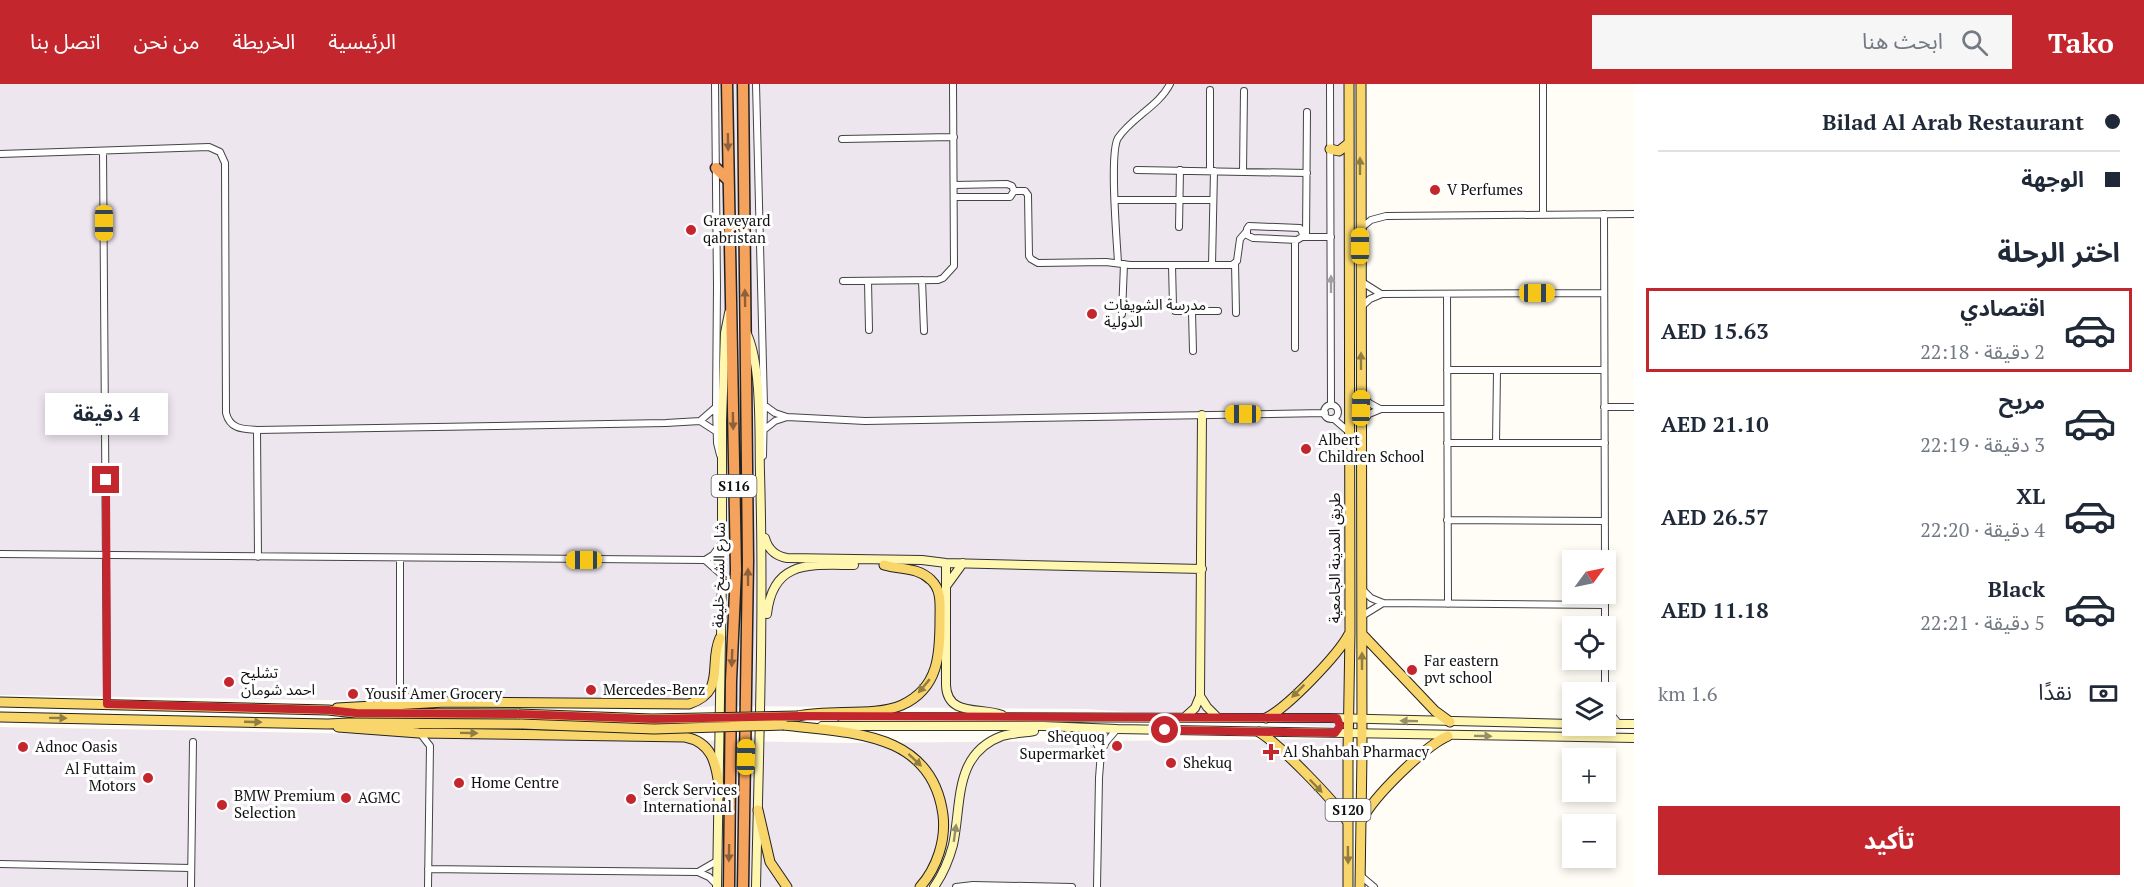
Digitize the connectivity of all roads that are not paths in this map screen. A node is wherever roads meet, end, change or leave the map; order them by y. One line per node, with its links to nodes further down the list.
1 (715, 84): 20 (street)
2 (727, 84): 26 (highway, شارع الشيخ خليفة / S116, one-way to 26)
3 (743, 84): 62 (highway, شارع الشيخ خليفة / S116, one-way to 3)
4 (756, 84): 73 (street)
5 (953, 84): 14 (street)
6 (1170, 84): 32 (street)
7 (1330, 84): 17 (street)
8 (1349, 84): 16 (main road, طريق المدينة الجامعية / S120)
9 (1361, 84): 39 (main road, طريق المدينة الجامعية / S120, one-way to 9)
10 (1543, 84): 35 (street)
11 (1210, 90): 23 (street)
12 (1244, 91): 24 (street)
13 (1307, 112): 25 (street)
14 (954, 137): 15 (street); 27 (street)
15 (842, 139)
16 (1349, 143): 17 (main road); 57 (main road, طريق المدينة الجامعية / S120)
17 (1330, 149): 42 (street)
18 (103, 151): 19 (street); 87 (street); 101 (street)
19 (0, 154)
20 (716, 168): 26 (highway); 74 (street)
21 (1137, 170): 22 (street)
22 (1180, 170): 23 (street); 33 (street)
23 (1212, 171): 24 (street); 34 (street)
24 (1243, 171): 25 (street)
25 (1307, 173): 41 (street)
26 (728, 180): 55 (highway, شارع الشيخ خليفة / S116)
27 (954, 185): 28 (street); 30 (street)
28 (983, 185): 29 (street); 31 (street)
29 (1014, 191): 31 (street); 45 (street)
30 (954, 197): 31 (street); 49 (street)
31 (983, 197)
32 (1115, 200): 33 (street); 45 (street)
33 (1179, 200): 34 (street); 38 (street)
34 (1213, 200): 47 (street)
35 (1544, 214): 36 (street); 39 (street)
36 (1604, 214): 37 (street); 52 (street)
37 (1634, 214)
38 (1179, 227)
39 (1360, 229): 51 (main road, طريق المدينة الجامعية / S120)
40 (1246, 232): 41 (street); 43 (street); 44 (street)
41 (1304, 237): 42 (street); 43 (street)
42 (1331, 237): 75 (street, one-way to 42)
43 (1295, 240): 66 (street)
44 (1235, 263): 47 (street); 60 (street)
45 (1121, 264): 46 (street); 61 (street)
46 (1172, 265): 47 (street); 59 (street)
47 (1212, 265)
48 (868, 280): 49 (street); 50 (street); 63 (street)
49 (922, 280): 64 (street)
50 (843, 281)
51 (1361, 281): 53 (street); 56 (main road, طريق المدينة الجامعية / S120)
52 (1604, 293): 54 (street); 70 (street)
53 (1382, 294): 54 (street); 56 (street)
54 (1447, 294): 68 (street)
55 (731, 307): 93 (main road); 176 (highway, شارع الشيخ خليفة / S116, one-way to 176)
56 (1361, 307): 65 (main road, طريق المدينة الجامعية / S120)
57 (1349, 309): 65 (main road); 72 (main road, طريق المدينة الجامعية / S120)
58 (1218, 311): 59 (street)
59 (1192, 312): 67 (street)
60 (1236, 313)
61 (1122, 314)
62 (745, 330): 94 (main road); 177 (highway, شارع الشيخ خليفة / S116, one-way to 62)
63 (869, 330)
64 (924, 331)
65 (1361, 336): 71 (main road, طريق المدينة الجامعية / S120, one-way to 65)
66 (1295, 348)
67 (1193, 351)
68 (1447, 370): 69 (street); 79 (street)
69 (1497, 370): 70 (street); 91 (street)
70 (1604, 370): 76 (street)
71 (1362, 392): 78 (street); 85 (main road, طريق المدينة الجامعية / S120)
72 (1349, 399): 75 (street); 89 (main road, طريق المدينة الجامعية / S120)
73 (764, 405): 82 (street); 86 (street)
74 (716, 407): 84 (street); 88 (street)
75 (1334, 407): 80 (street); 83 (street)
76 (1605, 407): 77 (street); 92 (street)
77 (1634, 407)
78 (1381, 409): 79 (street); 85 (street)
79 (1447, 409): 90 (street)
80 (1324, 413): 81 (street); 83 (street)
81 (1202, 415): 82 (street); 108 (main road)
82 (787, 417): 86 (street)
83 (1334, 418): 89 (street)
84 (700, 421): 87 (street); 88 (street)
85 (1361, 423): 111 (main road, طريق المدينة الجامعية / S120)
86 (765, 429): 94 (street)
87 (257, 430): 102 (street)
88 (717, 432): 93 (street)
89 (1349, 432): 117 (main road, طريق المدينة الجامعية / S120)
90 (1447, 443): 91 (street); 95 (street)
91 (1496, 443): 92 (street)
92 (1605, 443): 96 (street)
93 (722, 459): 98 (main road)
94 (760, 475): 97 (main road)
95 (1447, 520): 96 (street); 113 (street)
96 (1605, 521): 99 (street)
97 (762, 529): 105 (main road); 119 (main road)
98 (722, 543): 104 (street); 109 (main road)
99 (1605, 550)
100 (0, 554): 101 (street)
101 (106, 554): 102 (street); 125 (street)
102 (258, 557): 103 (street)
103 (400, 558): 104 (street); 121 (street)
104 (705, 560): 109 (street)
105 (942, 563): 106 (main road); 107 (main road); 110 (main road)
106 (963, 563): 108 (main road); 110 (main road)
107 (884, 565): 119 (main road); 140 (main road, one-way to 140)
108 (1202, 569): 122 (main road)
109 (722, 575): 120 (main road)
110 (947, 585): 131 (main road)
111 (1362, 589): 112 (street); 115 (main road, طريق المدينة الجامعية / S120)
112 (1383, 603): 113 (street); 115 (street)
113 (1448, 604): 114 (street)
114 (1605, 605): 116 (street)
115 (1362, 616): 118 (main road, طريق المدينة الجامعية / S120)
116 (1605, 616)
117 (1350, 632): 127 (main road, طريق المدينة الجامعية / S120); 134 (main road, one-way to 134)
118 (1362, 634): 128 (main road, طريق المدينة الجامعية / S120, one-way to 118); 141 (main road)
119 (762, 636): 164 (main road)
120 (720, 638): 124 (main road); 163 (main road)
121 (400, 687): 124 (street); 126 (street)
122 (1200, 696): 132 (main road); 133 (main road)
123 (0, 702): 125 (main road)
124 (417, 703): 126 (main road)
125 (107, 704): 129 (main road)
126 (386, 705): 129 (main road)
127 (1349, 706): 128 (main road); 136 (main road, طريق المدينة الجامعية / S120)
128 (1362, 708): 137 (main road, طريق المدينة الجامعية / S120)
129 (328, 710): 140 (main road, bridge)
130 (0, 717): 142 (main road, one-way to 142)
131 (1008, 717): 132 (main road); 140 (main road)
132 (1184, 717): 133 (main road)
133 (1217, 717): 134 (main road)
134 (1266, 718): 135 (main road)
135 (1337, 718): 136 (main road); 152 (main road)
136 (1348, 719): 137 (main road); 153 (main road, طريق المدينة الجامعية / S120)
137 (1362, 720): 138 (main road); 154 (main road, طريق المدينة الجامعية / S120)
138 (1374, 720): 141 (main road, one-way to 138); 155 (main road)
139 (1616, 720): 144 (street)
140 (861, 722): 142 (main road, bridge); 146 (main road); 180 (main road, one-way to 180)
141 (1449, 722): 143 (main road)
142 (327, 724): 150 (main road)
143 (1562, 724)
144 (1619, 724): 145 (main road)
145 (1634, 724)
146 (1043, 726): 147 (main road); 181 (main road, one-way to 146)
147 (1083, 728): 148 (main road); 162 (street)
148 (1118, 729): 149 (main road); 162 (street)
149 (1259, 732): 152 (main road); 166 (main road, one-way to 166)
150 (419, 733): 151 (main road); 159 (street)
151 (444, 733): 159 (street); 163 (main road, one-way to 163)
152 (1335, 733): 153 (main road)
153 (1348, 733): 154 (main road); 160 (main road, طريق المدينة الجامعية / S120)
154 (1362, 734): 155 (main road); 161 (main road, طريق المدينة الجامعية / S120)
155 (1373, 734): 156 (main road)
156 (1448, 736): 157 (main road, one-way to 157); 165 (main road)
157 (1634, 738)
158 (193, 742): 169 (street)
159 (430, 746): 170 (street)
160 (1348, 748): 161 (main road); 166 (main road, طريق المدينة الجامعية / S120)
161 (1362, 748): 165 (main road, طريق المدينة الجامعية / S120)
162 (1101, 752): 184 (street)
163 (719, 786): 167 (main road)
164 (758, 810): 178 (main road); 179 (main road)
165 (1361, 822): 172 (main road, طريق المدينة الجامعية / S120)
166 (1348, 823): 185 (main road, طريق المدينة الجامعية / S120, one-way to 185)
167 (717, 861): 171 (street); 173 (main road)
168 (0, 864): 169 (street)
169 (191, 868): 174 (street)
170 (428, 869): 171 (street); 175 (street)
171 (698, 872): 173 (street)
172 (1360, 875): 186 (main road, طريق المدينة الجامعية / S120); 187 (street)
173 (717, 886)
174 (191, 887)
175 (428, 887)
176 (729, 887)
177 (743, 887)
178 (756, 887)
179 (787, 887)
180 (920, 887)
181 (934, 887)
182 (956, 887): 183 (street)
183 (1072, 887)
184 (1097, 887)
185 (1348, 887)
186 (1360, 887)
187 (1374, 887)

